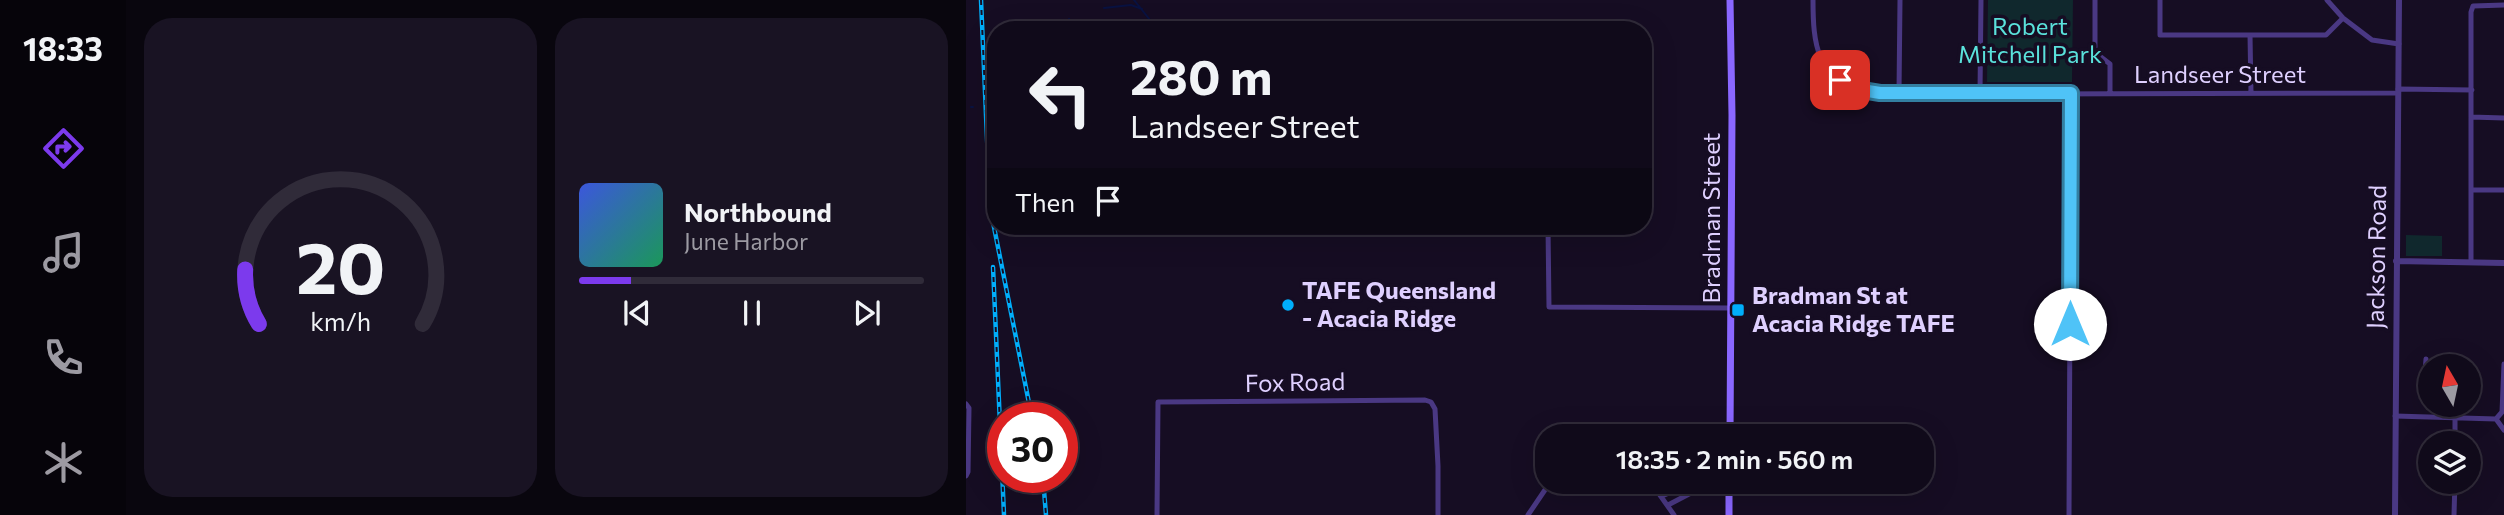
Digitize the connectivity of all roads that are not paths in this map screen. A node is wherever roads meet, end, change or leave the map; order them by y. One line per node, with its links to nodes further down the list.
1 (1730, 0): 28 (main road, Bradman Street)
2 (1813, 0): 16 (street, Landseer Street)
3 (1900, 0): 16 (street)
4 (1981, 0): 17 (street)
5 (2095, 0): 15 (street)
6 (2160, 0): 11 (street)
7 (2327, 0): 10 (street)
8 (2399, 0): 12 (street, Jackson Road)
9 (2504, 5): 13 (street)
10 (2343, 18): 11 (street); 12 (street)
11 (2250, 35): 19 (street)
12 (2399, 44): 14 (street, Jackson Road)
13 (2472, 90): 14 (street, Landseer Street); 20 (street)
14 (2398, 91): 19 (street, Landseer Street); 25 (street, Jackson Road)
15 (2110, 92): 18 (street, Landseer Street); 19 (street, Landseer Street)
16 (1899, 93): 17 (street, Landseer Street)
17 (1980, 93): 18 (street, Landseer Street)
18 (2071, 93): 51 (street)
19 (2251, 93)
20 (2471, 117): 21 (street); 22 (street)
21 (2504, 118)
22 (2472, 190): 23 (street); 26 (street)
23 (2504, 190)
24 (1548, 235): 28 (street)
25 (2396, 261): 26 (street); 31 (street, Jackson Road)
26 (2471, 262): 27 (street)
27 (2504, 262)
28 (1731, 308): 35 (main road, Bradman Street)
29 (2504, 364): 34 (street)
30 (967, 404): 38 (street)
31 (2395, 416): 32 (street); 52 (street, Jackson Road)
32 (2418, 416)
33 (2455, 417): 34 (street); 37 (street)
34 (2496, 419): 36 (street)
35 (1730, 424)
36 (2504, 430)
37 (2455, 431)
38 (967, 476)
39 (1542, 494): 48 (street)
40 (1667, 494): 44 (street)
41 (1690, 494): 45 (street)
42 (1729, 494): 50 (main road)
43 (2455, 494): 53 (street)
44 (1662, 496): 45 (street)
45 (1668, 505): 49 (street)
46 (1157, 515): 47 (street, Fox Road)
47 (1438, 515)
48 (1528, 515)
49 (1674, 515)
50 (1729, 515)
51 (2068, 515)
52 (2395, 515)
53 (2454, 515)

